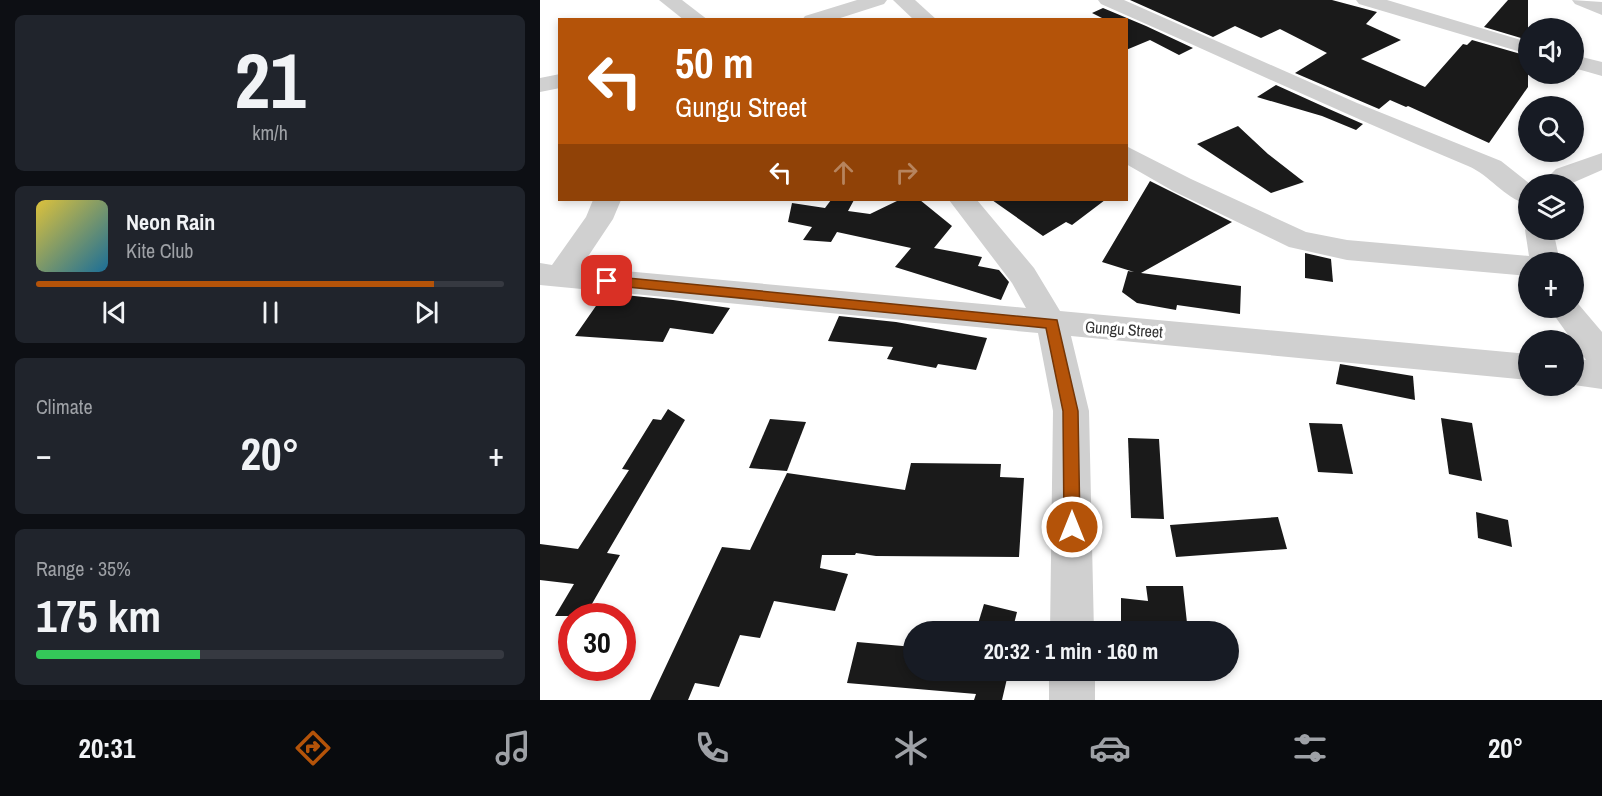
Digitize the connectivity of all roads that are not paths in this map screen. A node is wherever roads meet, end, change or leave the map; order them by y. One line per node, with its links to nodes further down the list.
1 (669, 0): 8 (street)
2 (877, 0): 9 (street)
3 (903, 0): 10 (street)
4 (1108, 0): 17 (street)
5 (1366, 0): 11 (street)
6 (1582, 0): 7 (street)
7 (1602, 9)
8 (695, 18)
9 (818, 18)
10 (925, 18)
11 (1518, 45)
12 (1584, 64): 13 (street)
13 (1602, 69)
14 (1128, 154): 20 (street)
15 (1602, 161): 16 (street)
16 (1568, 174)
17 (1518, 188)
18 (607, 201): 21 (street)
19 (964, 201): 23 (street)
20 (1518, 265)
21 (550, 275): 23 (street, Gungu Street)
22 (1573, 318): 24 (street)
23 (1052, 324): 25 (street, Gungu Street); 28 (street)
24 (1602, 356)
25 (1518, 366)
26 (1584, 373): 27 (street)
27 (1602, 375)
28 (1072, 621)
29 (1072, 681): 30 (street)
30 (1072, 700)

